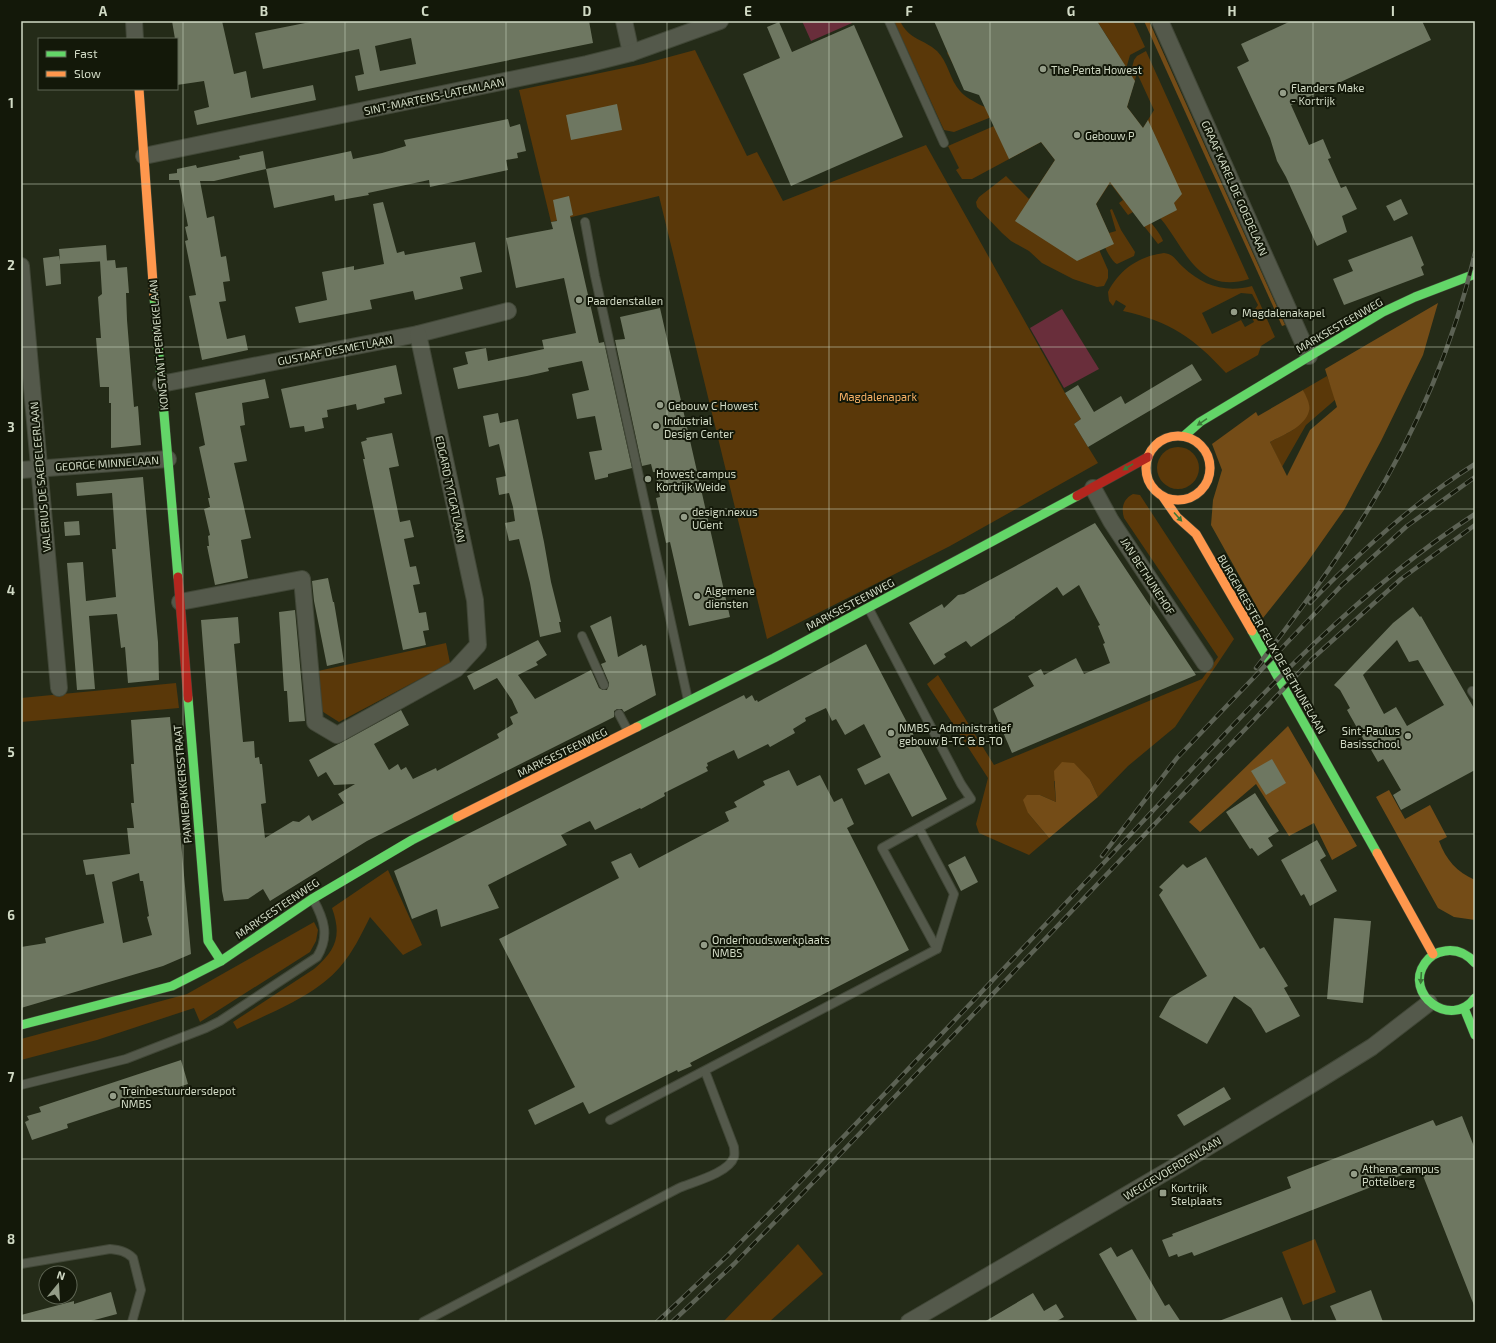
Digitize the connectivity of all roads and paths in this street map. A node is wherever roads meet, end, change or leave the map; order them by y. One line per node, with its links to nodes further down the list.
1 (134, 21): 6 (street)
2 (624, 21): 7 (street)
3 (720, 21): 7 (street, SINT-MARTENS-LATEMLAAN)
4 (889, 21): 9 (lane)
5 (1160, 21): 16 (street, GRAAF KAREL DE GOEDELAAN)
6 (135, 38)
7 (632, 53): 10 (street, SINT-MARTENS-LATEMLAAN)
8 (139, 90): 10 (street, KONSTANT PERMEKELAAN)
9 (944, 143)
10 (144, 156): 17 (street, KONSTANT PERMEKELAAN)
11 (585, 222): 41 (lane)
12 (21, 266): 23 (street, VALERIUS DE SAEDELEERLAAN)
13 (1475, 274): 16 (street, MARKSESTEENWEG)
14 (508, 311): 15 (street, GUSTAAF DESMETLAAN)
15 (418, 334): 17 (street, GUSTAAF DESMETLAAN); 35 (street, EDGARD TYTGATLAAN)
16 (1309, 356): 18 (street, MARKSESTEENWEG)
17 (161, 384): 22 (street, KONSTANT PERMEKELAAN)
18 (1222, 410): 19 (street, MARKSESTEENWEG); 20 (street, MARKSESTEENWEG, one-way to 20)
19 (1213, 427)
20 (1184, 436): 21 (street); 31 (street)
21 (1148, 457): 25 (street, MARKSESTEENWEG, one-way to 25); 28 (street)
22 (168, 459): 23 (street, GEORGE MINNELAAN); 35 (street, KONSTANT PERMEKELAAN)
23 (40, 468): 24 (street, GEORGE MINNELAAN); 40 (street, VALERIUS DE SAEDELEERLAAN)
24 (21, 470)
25 (1110, 481): 26 (street, MARKSESTEENWEG); 29 (street, MARKSESTEENWEG)
26 (1123, 482)
27 (1136, 482): 28 (street)
28 (1148, 482): 30 (street)
29 (1093, 488): 36 (street, MARKSESTEENWEG); 38 (street, JAN BETHUNEHOF)
30 (1163, 497): 31 (street); 34 (street, BURGEMEESTER FELIX DE BETHUNELAAN, one-way to 34)
31 (1195, 497): 32 (street)
32 (1196, 508)
33 (1196, 520): 34 (street, BURGEMEESTER FELIX DE BETHUNELAAN)
34 (1196, 534): 47 (street, BURGEMEESTER FELIX DE BETHUNELAAN)
35 (180, 602): 48 (street, PANNEBAKKERSSTRAAT)
36 (869, 608): 41 (street, MARKSESTEENWEG); 44 (lane)
37 (582, 636): 39 (lane)
38 (1205, 663)
39 (604, 685)
40 (58, 688)
41 (688, 702): 43 (street, MARKSESTEENWEG)
42 (619, 714): 43 (lane)
43 (628, 732): 45 (street, MARKSESTEENWEG)
44 (919, 828): 46 (lane); 46 (lane)
45 (312, 899): 48 (street, MARKSESTEENWEG); 56 (lane)
46 (936, 950): 55 (lane)
47 (1433, 954): 49 (street); 51 (street, one-way to 51)
48 (221, 960): 53 (street, MARKSESTEENWEG)
49 (1475, 963)
50 (1475, 998): 52 (street)
51 (1429, 1003): 52 (street); 61 (street, WEGGEVOERDENLAAN)
52 (1464, 1008): 54 (street)
53 (21, 1025)
54 (1475, 1035)
55 (705, 1071): 57 (lane); 60 (lane)
56 (21, 1085)
57 (610, 1120)
58 (21, 1264): 59 (lane)
59 (132, 1322)
60 (423, 1322)
61 (908, 1322)

